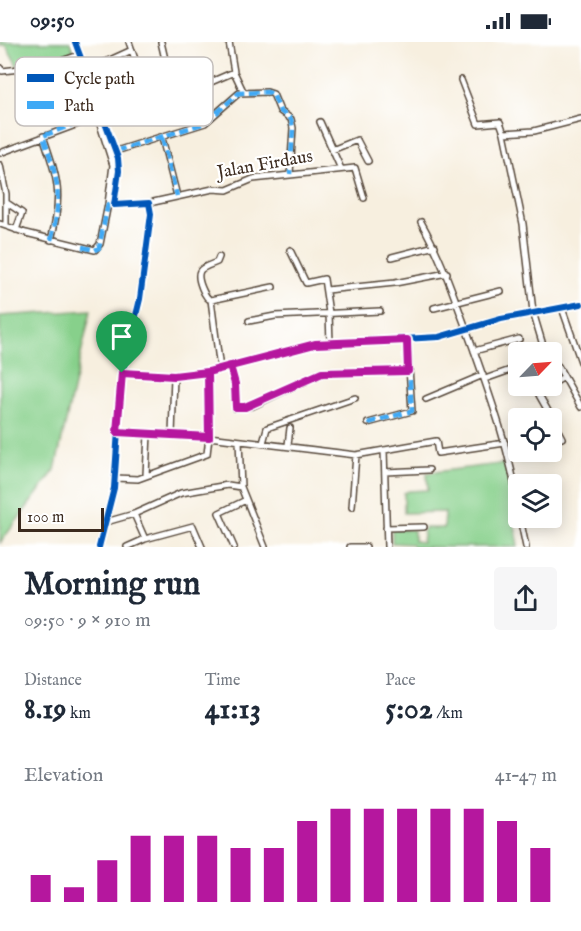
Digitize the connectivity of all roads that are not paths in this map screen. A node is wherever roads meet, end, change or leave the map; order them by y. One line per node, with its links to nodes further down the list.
1 (75, 42): 6 (street)
2 (129, 42): 5 (street)
3 (161, 42): 10 (street)
4 (229, 42): 13 (street)
5 (132, 50): 8 (street); 9 (street)
6 (80, 55): 7 (street)
7 (74, 57)
8 (117, 57)
9 (134, 57)
10 (164, 57)
11 (0, 68): 12 (street)
12 (15, 69)
13 (234, 72): 15 (street); 16 (street)
14 (461, 80): 24 (street)
15 (213, 81)
16 (244, 93): 17 (street); 34 (street)
17 (213, 116)
18 (581, 119): 24 (street)
19 (320, 122): 27 (street)
20 (72, 126): 25 (street)
21 (104, 126): 30 (street)
22 (105, 126): 28 (street)
23 (196, 126): 26 (street)
24 (504, 133): 58 (street)
25 (43, 136): 29 (street); 43 (street)
26 (162, 138): 28 (street); 35 (street)
27 (332, 150): 31 (street); 33 (street)
28 (116, 151): 30 (street)
29 (0, 153)
30 (115, 159): 39 (street)
31 (368, 161)
32 (0, 165): 37 (street)
33 (341, 169): 34 (street, Jalan Firdaus); 36 (street, Jalan Firdaus)
34 (290, 174): 35 (street, Jalan Firdaus)
35 (177, 196): 38 (street, Jalan Firdaus)
36 (364, 198)
37 (7, 203): 41 (street); 42 (street)
38 (149, 203): 39 (street, Jalan Firdaus); 73 (street)
39 (111, 204): 43 (street)
40 (422, 222): 44 (street)
41 (3, 225): 42 (street)
42 (16, 230): 43 (street)
43 (51, 240)
44 (435, 246): 47 (street); 48 (street)
45 (291, 250): 50 (street)
46 (219, 257): 52 (street)
47 (392, 257)
48 (447, 273): 50 (street); 53 (street)
49 (273, 287): 52 (street)
50 (326, 290): 59 (street)
51 (501, 291): 53 (street)
52 (211, 300): 69 (street)
53 (457, 302): 55 (street); 61 (street)
54 (581, 304): 56 (street)
55 (434, 308)
56 (562, 308): 58 (street); 67 (street)
57 (380, 311): 59 (street)
58 (533, 312): 61 (street); 64 (street)
59 (329, 313): 60 (street); 65 (street)
60 (249, 321)
61 (466, 330): 63 (street); 66 (street)
62 (519, 339): 66 (street)
63 (407, 340): 65 (street); 71 (street)
64 (542, 342)
65 (330, 343): 68 (street)
66 (474, 351): 76 (street)
67 (580, 359)
68 (230, 366): 69 (street); 71 (street)
69 (220, 369): 72 (street)
70 (508, 370): 76 (street)
71 (408, 371): 81 (street)
72 (208, 372): 75 (street); 86 (street)
73 (122, 373): 75 (street); 83 (street)
74 (562, 374): 77 (street)
75 (174, 376): 85 (street)
76 (484, 377): 79 (street); 89 (street)
77 (564, 377): 80 (street)
78 (355, 398): 88 (street)
79 (426, 399)
80 (581, 407)
81 (368, 423)
82 (290, 428): 90 (street)
83 (117, 432): 84 (street); 97 (street)
84 (148, 434): 85 (street); 96 (street)
85 (172, 435): 86 (street)
86 (209, 437): 87 (street); 96 (street)
87 (238, 441): 88 (street); 98 (street)
88 (263, 443): 90 (street)
89 (505, 443): 91 (street); 95 (street)
90 (288, 445): 92 (street)
91 (384, 450): 92 (street); 94 (street)
92 (356, 455): 100 (street)
93 (429, 470): 94 (street)
94 (386, 472): 104 (street)
95 (511, 474)
96 (146, 475): 97 (street)
97 (115, 478): 102 (street)
98 (241, 487): 99 (street); 101 (street)
99 (246, 500): 110 (street); 111 (street)
100 (352, 507)
101 (134, 514): 102 (street); 106 (street)
102 (106, 522): 107 (street)
103 (424, 527): 104 (street)
104 (386, 528): 114 (street)
105 (522, 528): 115 (street)
106 (145, 539): 108 (street); 109 (street)
107 (99, 547)
108 (127, 547)
109 (202, 547)
110 (234, 547)
111 (265, 547)
112 (350, 547): 113 (street)
113 (366, 547)
114 (387, 547)
115 (526, 547)

